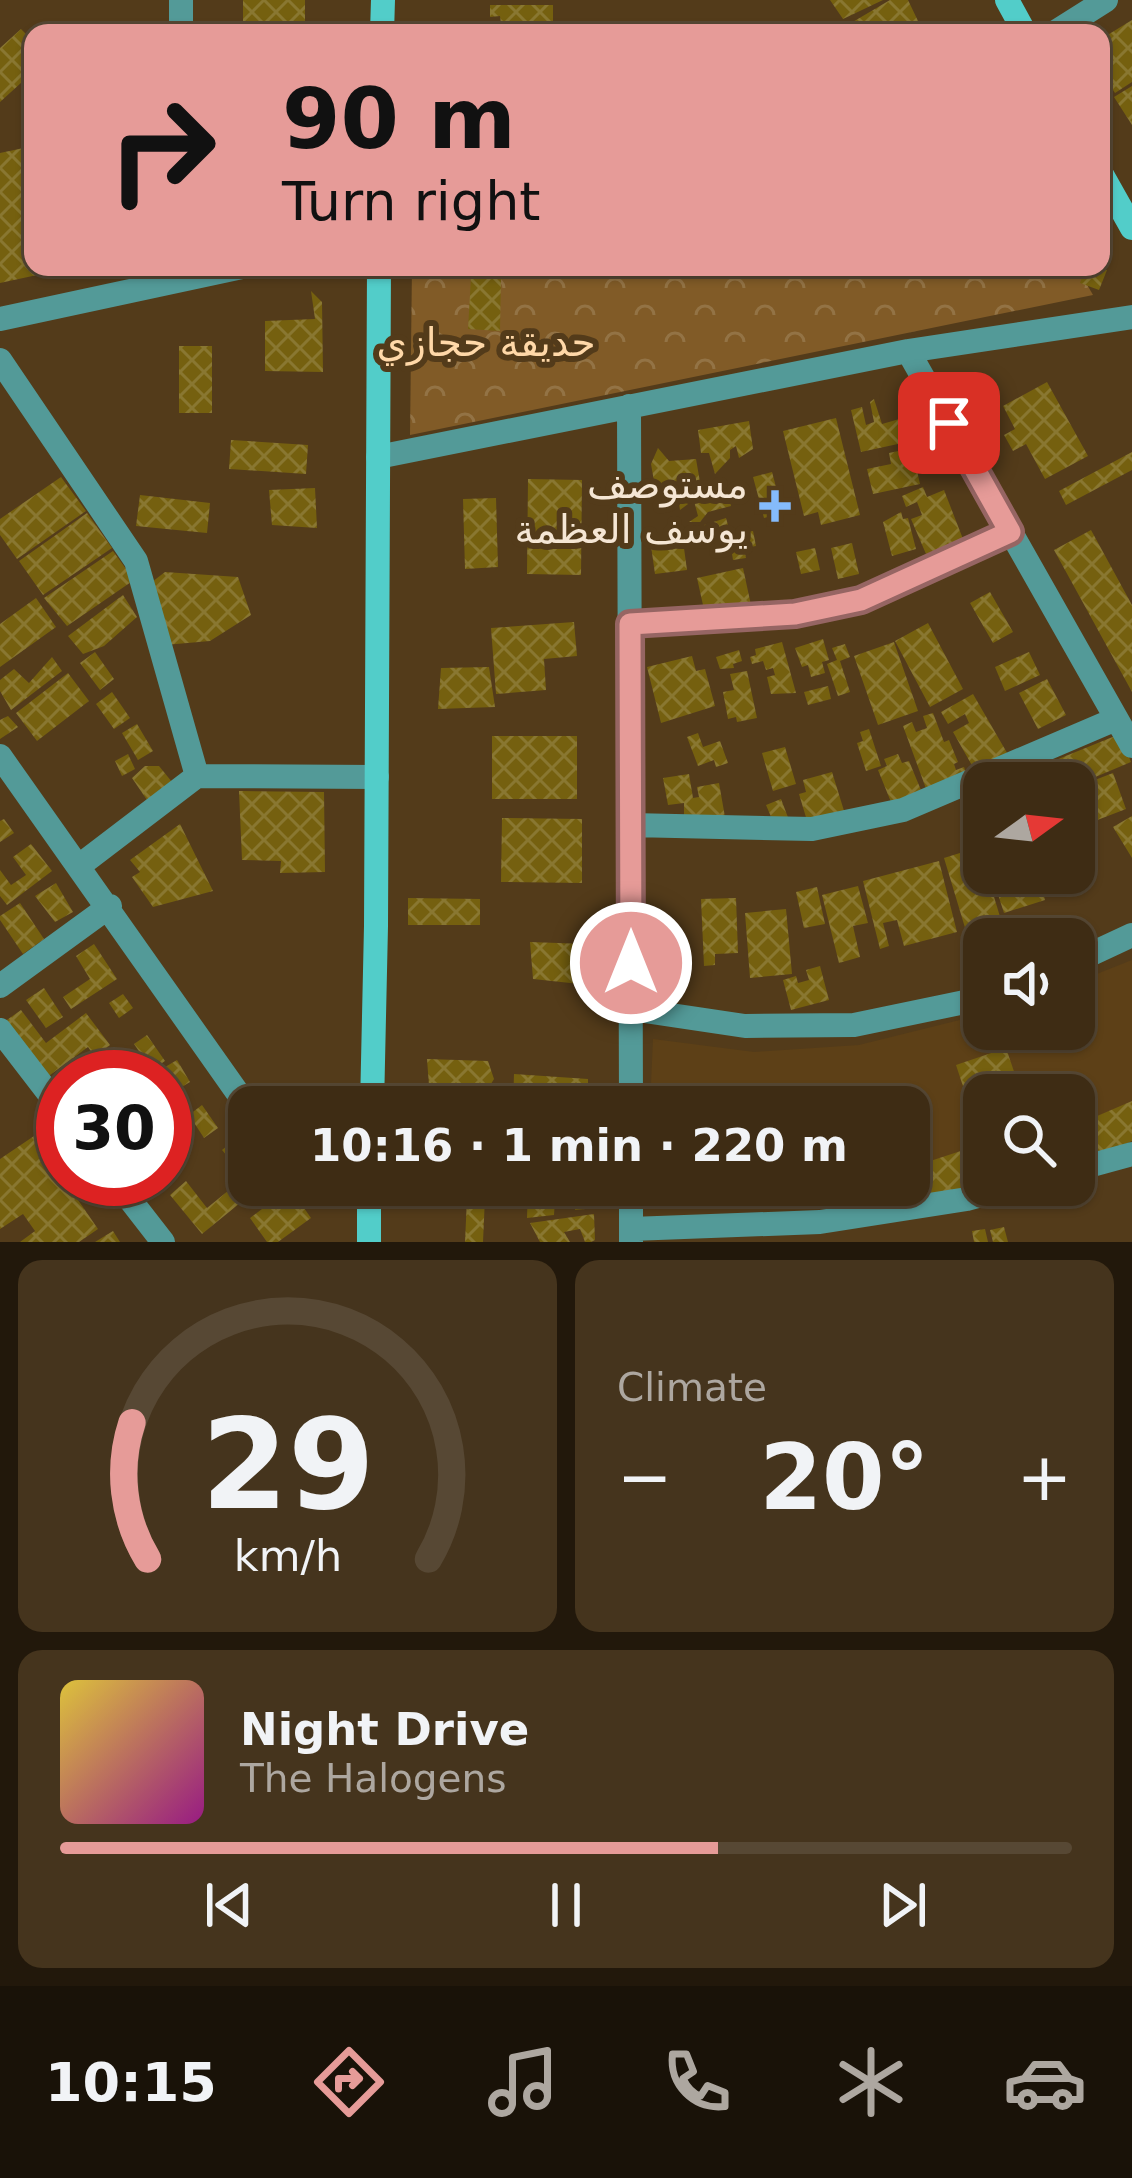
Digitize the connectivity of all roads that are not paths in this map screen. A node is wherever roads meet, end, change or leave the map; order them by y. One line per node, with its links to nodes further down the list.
1 (1106, 0): 2 (street)
2 (1068, 24)
3 (1110, 188): 4 (main road)
4 (1132, 227)
5 (200, 276): 8 (street)
6 (379, 276): 12 (main road)
7 (1132, 317): 9 (street)
8 (0, 319)
9 (908, 351): 11 (street); 13 (street)
10 (0, 360): 18 (street)
11 (629, 406): 12 (street); 14 (street)
12 (378, 457): 19 (main road)
13 (1010, 532): 14 (street); 15 (street)
14 (630, 624): 20 (street)
15 (1117, 718): 16 (street); 20 (street)
16 (1132, 746)
17 (0, 756): 21 (street)
18 (197, 776): 19 (street); 21 (street)
19 (377, 777): 31 (main road)
20 (631, 825): 27 (street)
21 (79, 866): 22 (street)
22 (110, 906): 25 (street); 30 (street)
23 (1132, 935): 24 (street)
24 (1095, 952)
25 (0, 986)
26 (963, 1002): 27 (street)
27 (631, 1009): 32 (street)
28 (0, 1030): 29 (street)
29 (36, 1077)
30 (234, 1086)
31 (371, 1086)
32 (631, 1086)
33 (1132, 1154): 34 (street)
34 (1095, 1164)
35 (963, 1200): 38 (street)
36 (135, 1206): 39 (street)
37 (368, 1206): 40 (main road)
38 (631, 1236)
39 (163, 1242)
40 (369, 1242)

